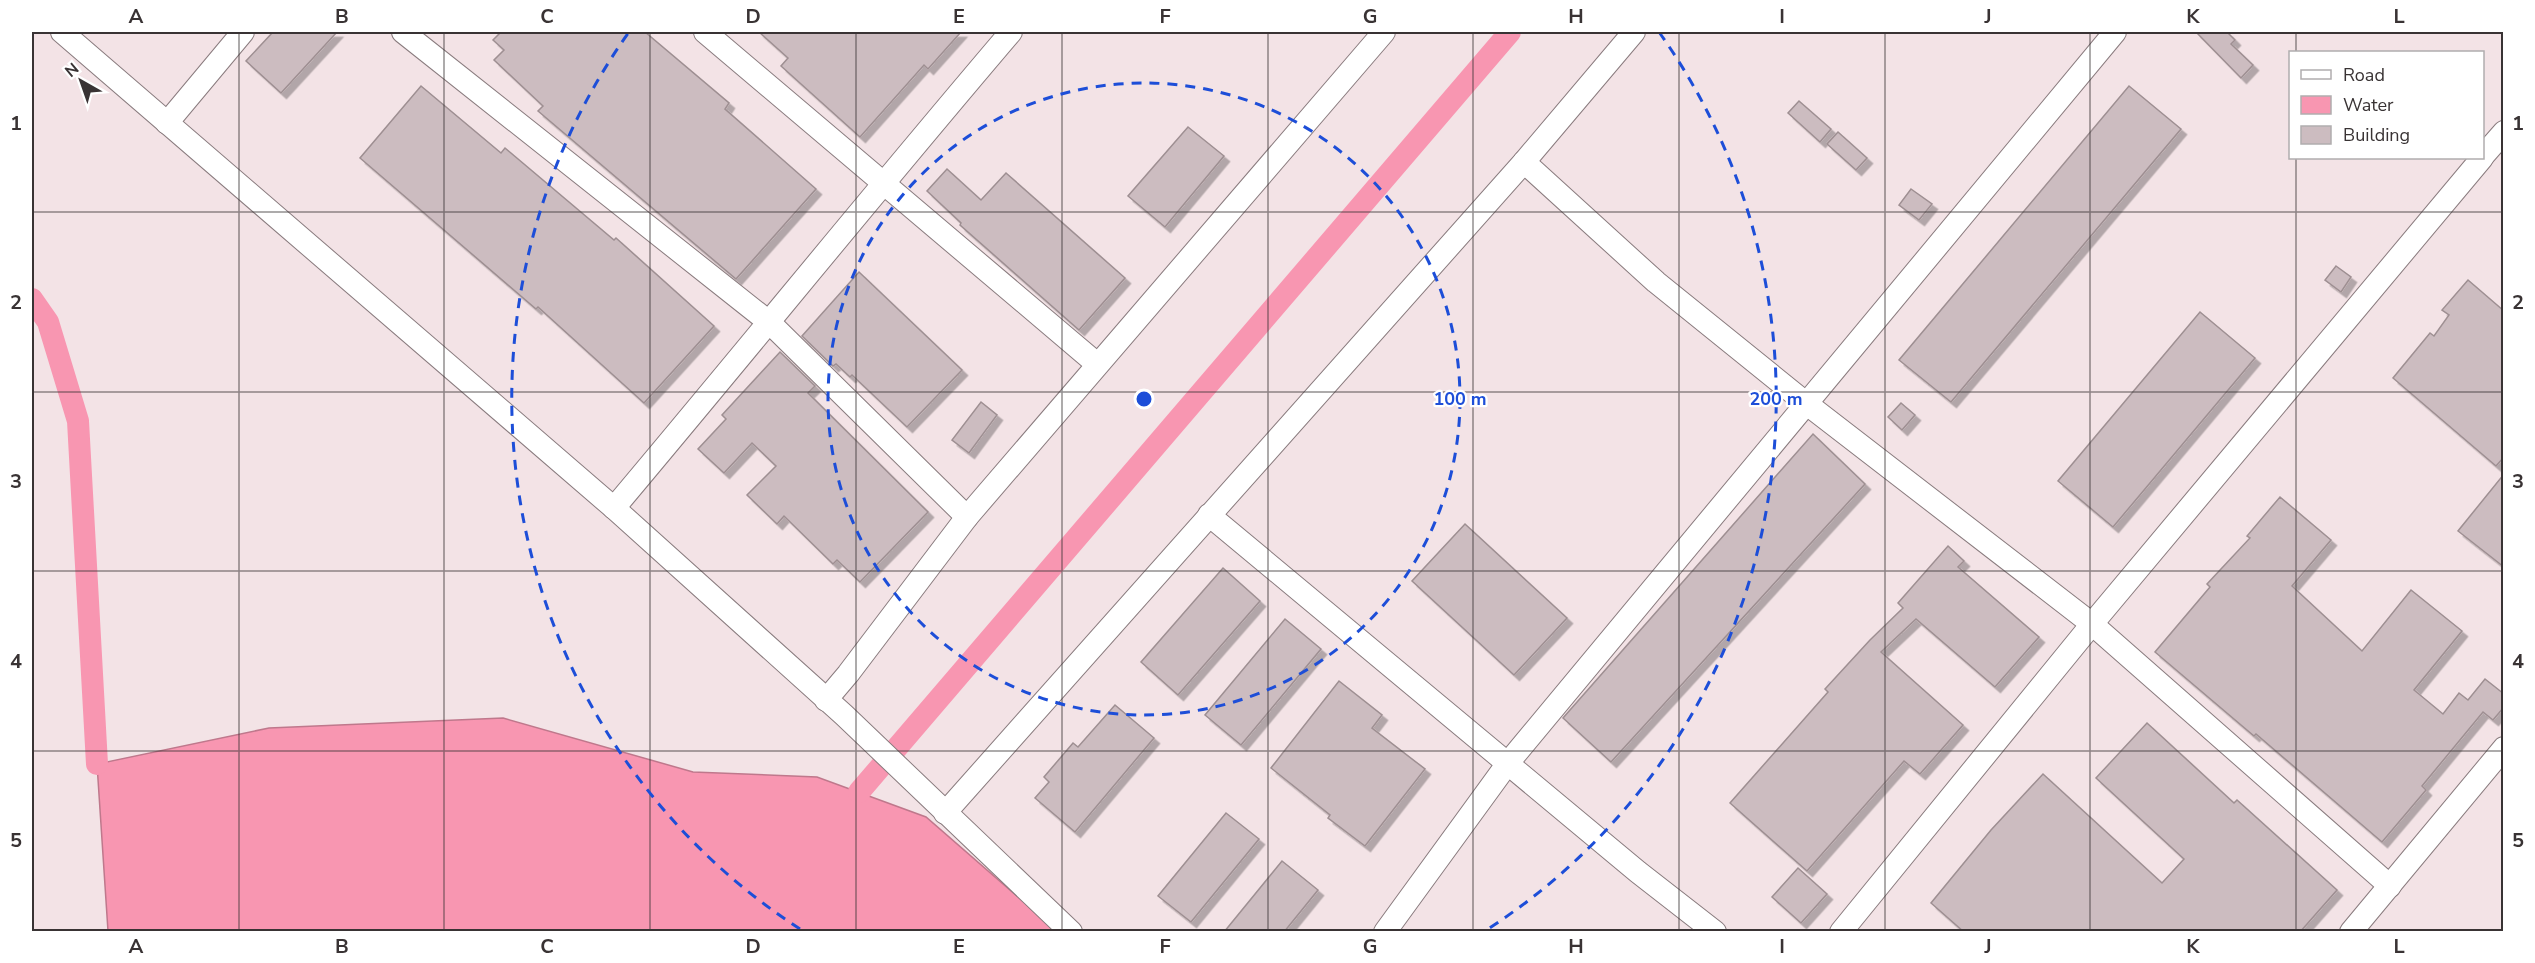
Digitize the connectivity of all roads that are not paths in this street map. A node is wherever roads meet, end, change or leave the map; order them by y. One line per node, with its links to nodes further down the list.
1 (62, 32): 9 (street)
2 (243, 32): 9 (street)
3 (403, 32): 15 (street)
4 (705, 32): 14 (street)
5 (1011, 32): 14 (street)
6 (1384, 32): 16 (street)
7 (1634, 32): 13 (street)
8 (2115, 32): 17 (street)
9 (167, 123): 18 (street)
10 (2504, 132): 11 (street)
11 (2484, 155)
12 (2480, 159): 21 (street)
13 (1524, 162): 17 (street); 19 (street)
14 (882, 183): 15 (street); 16 (street)
15 (770, 323): 18 (street); 20 (street)
16 (1097, 364): 20 (street)
17 (1807, 404): 21 (street); 24 (street)
18 (614, 508): 22 (street)
19 (1209, 515): 24 (street); 25 (street)
20 (967, 517): 22 (street)
21 (2092, 624): 26 (street); 30 (street)
22 (826, 700): 25 (street)
23 (2504, 748): 26 (street)
24 (1509, 763): 28 (street); 29 (street)
25 (945, 813): 27 (street)
26 (2390, 886): 31 (street)
27 (1071, 932)
28 (1385, 932)
29 (1715, 932)
30 (1841, 932)
31 (2351, 932)

